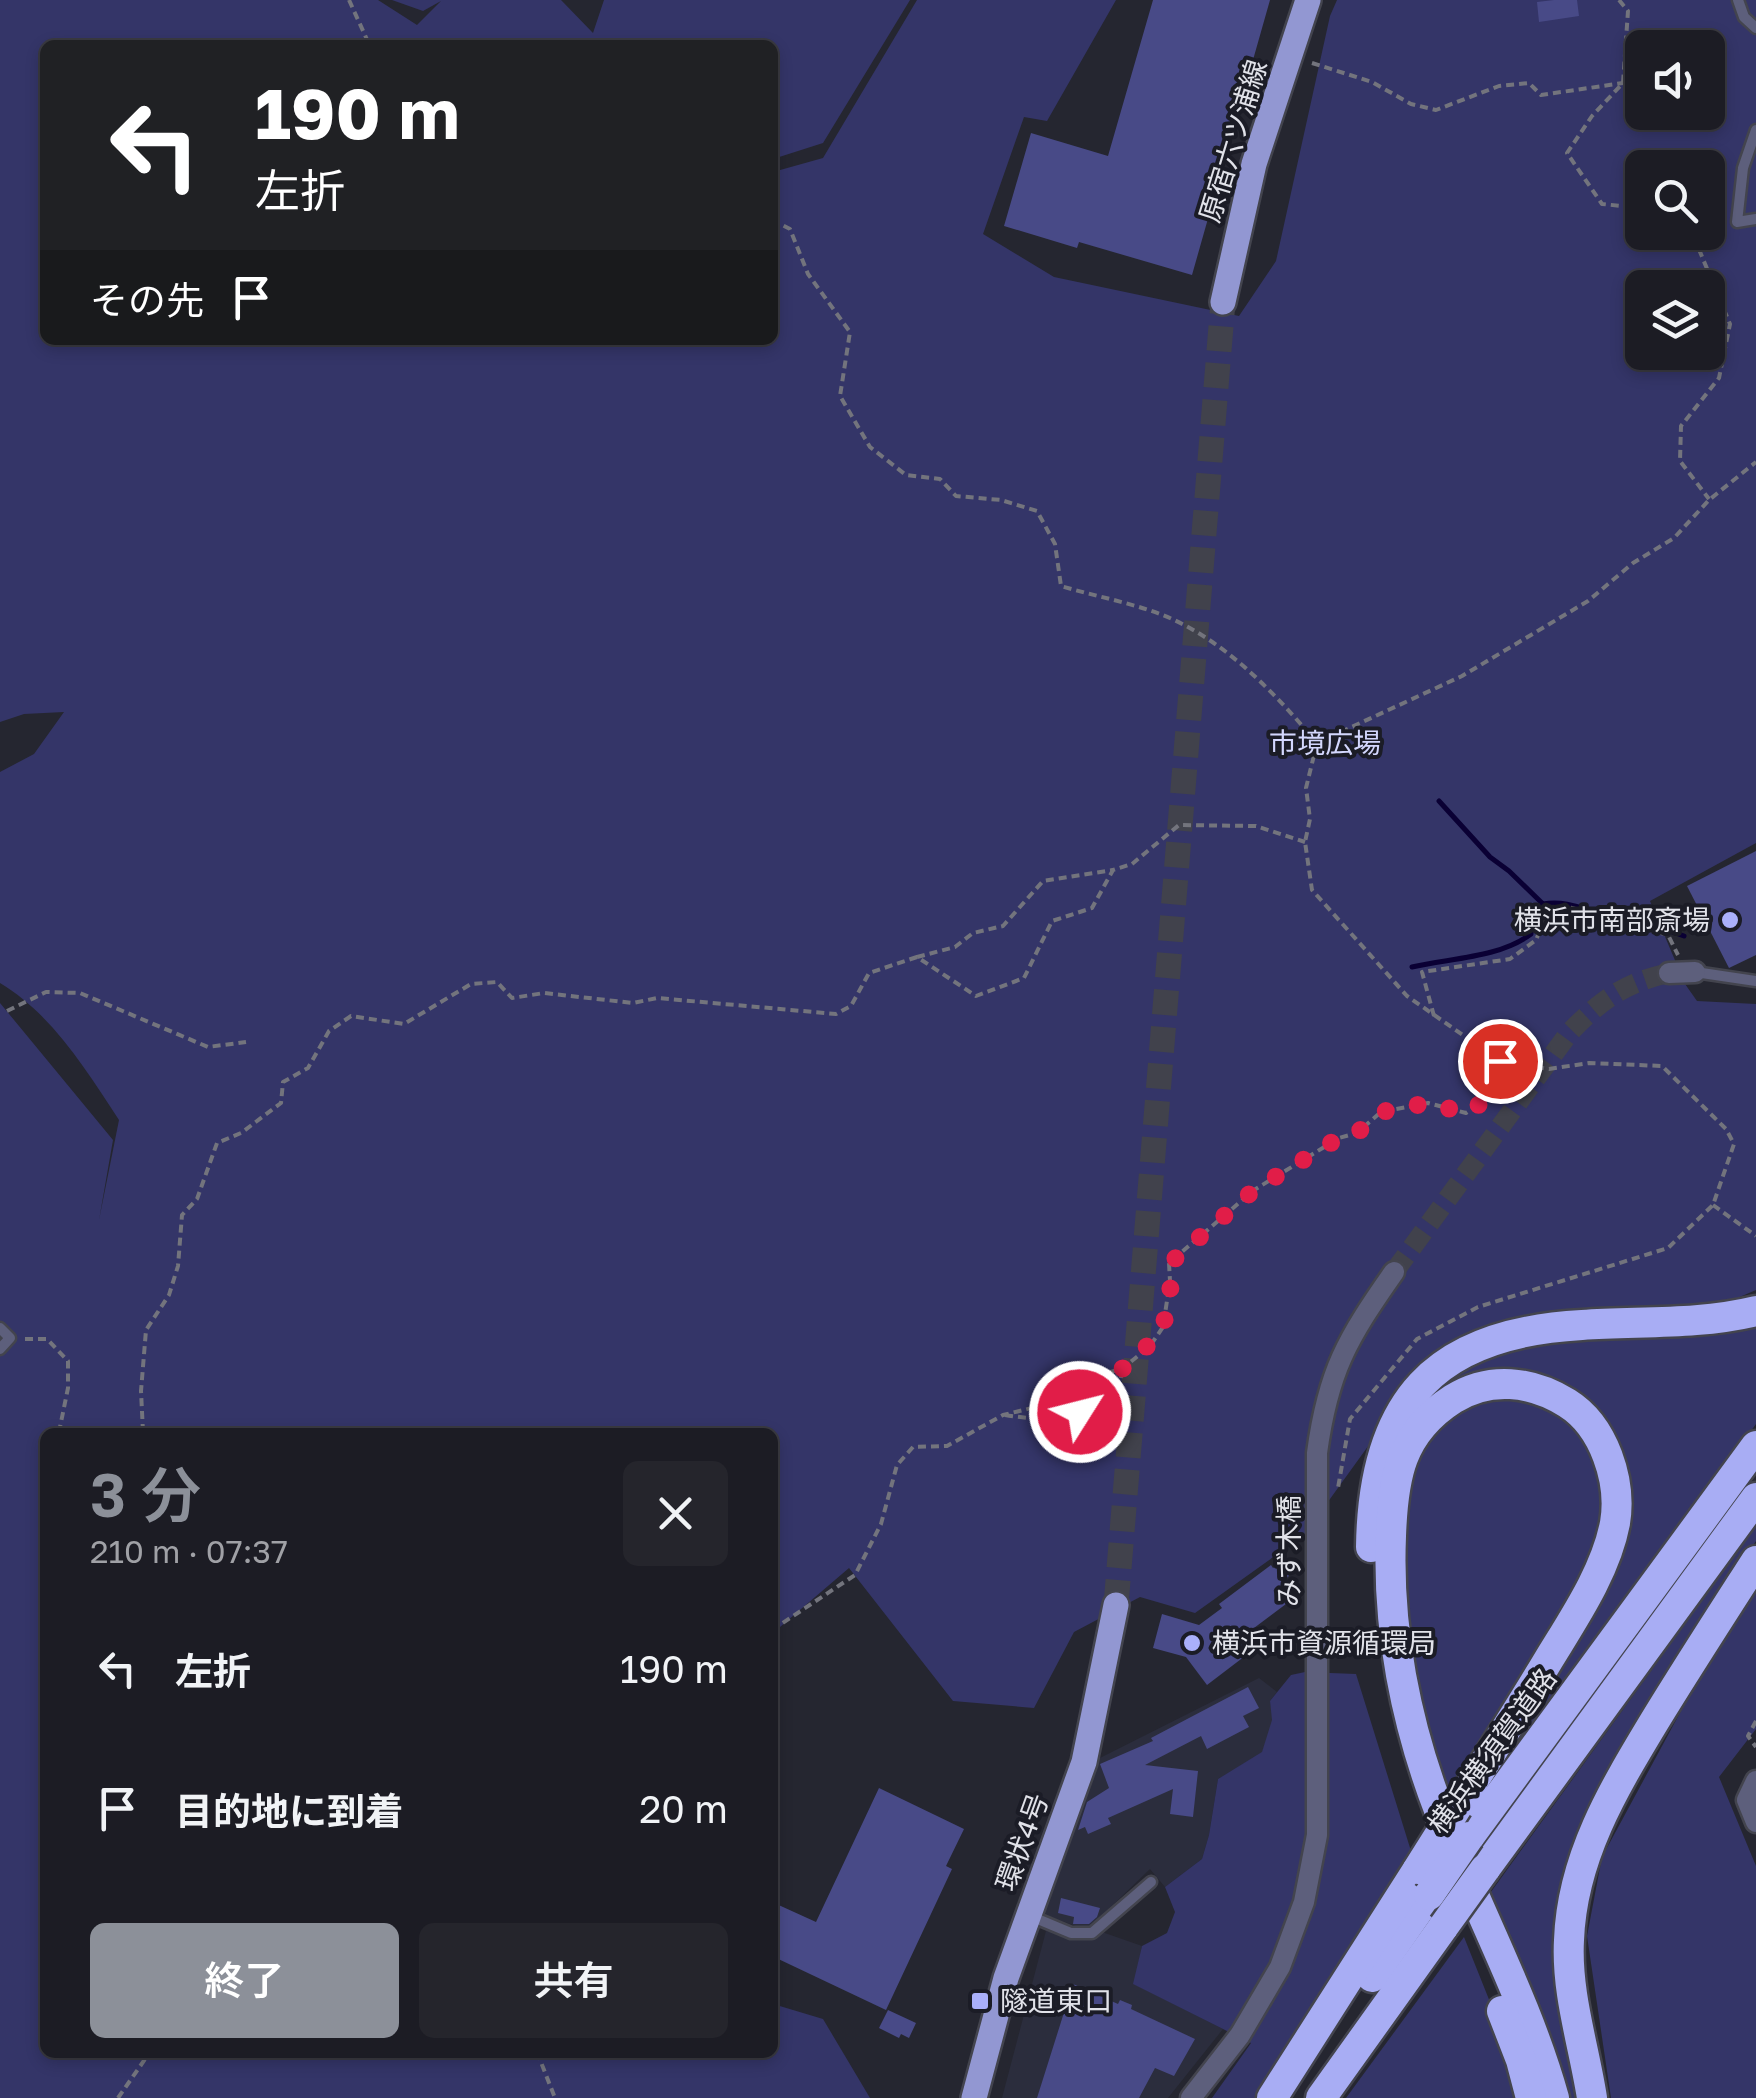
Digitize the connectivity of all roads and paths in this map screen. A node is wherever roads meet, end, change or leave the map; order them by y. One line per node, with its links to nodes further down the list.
1 (349, 0): 6 (path)
2 (1308, 0): 7 (main road, 原宿六ツ浦線)
3 (1619, 0): 8 (path)
4 (1738, 0): 5 (lane)
5 (1756, 28)
6 (367, 40)
7 (1290, 56): 8 (path); 14 (main road, 原宿六ツ浦線)
8 (1622, 84): 10 (path)
9 (1756, 130): 11 (lane)
10 (1625, 206)
11 (1756, 219)
12 (778, 223): 17 (path)
13 (1700, 250): 16 (path)
14 (1223, 302)
15 (1756, 462): 16 (path)
16 (1710, 500): 17 (path)
17 (1317, 743): 18 (path)
18 (1305, 842): 19 (path); 24 (path)
19 (1113, 870): 20 (path); 20 (path)
20 (917, 958): 37 (path)
21 (1683, 972): 22 (lane); 24 (path)
22 (1756, 981)
23 (6, 1011): 25 (path)
24 (1434, 1016): 26 (path)
25 (246, 1042)
26 (1500, 1061): 27 (path); 34 (path)
27 (1713, 1205): 28 (path); 39 (path)
28 (1756, 1236)
29 (1394, 1272): 56 (street, みず木橋)
30 (1756, 1311): 60 (highway)
31 (0, 1328): 32 (lane)
32 (10, 1338): 33 (lane); 36 (path)
33 (0, 1349)
34 (1122, 1369): 35 (path); 35 (path)
35 (1002, 1415): 43 (path)
36 (60, 1428)
37 (143, 1428)
38 (1756, 1446): 49 (highway, 横浜横須賀道路, bridge)
39 (1338, 1495)
40 (1756, 1498): 59 (highway, bridge)
41 (1756, 1561): 62 (highway)
42 (1116, 1605): 50 (main road, 環状4号)
43 (778, 1626)
44 (1756, 1721): 45 (path)
45 (1756, 1746)
46 (1756, 1781): 47 (street)
47 (1756, 1822)
48 (1150, 1882): 50 (lane)
49 (1423, 1882): 57 (highway); 58 (highway, 横浜横須賀道路); 61 (highway, bridge)
50 (1027, 1915): 55 (main road, 環状4号)
51 (146, 2058): 53 (path)
52 (539, 2058): 54 (path)
53 (118, 2098)
54 (555, 2098)
55 (974, 2098)
56 (1191, 2098)
57 (1272, 2098)
58 (1287, 2098)
59 (1320, 2098)
60 (1531, 2098)
61 (1554, 2098)
62 (1592, 2098)

